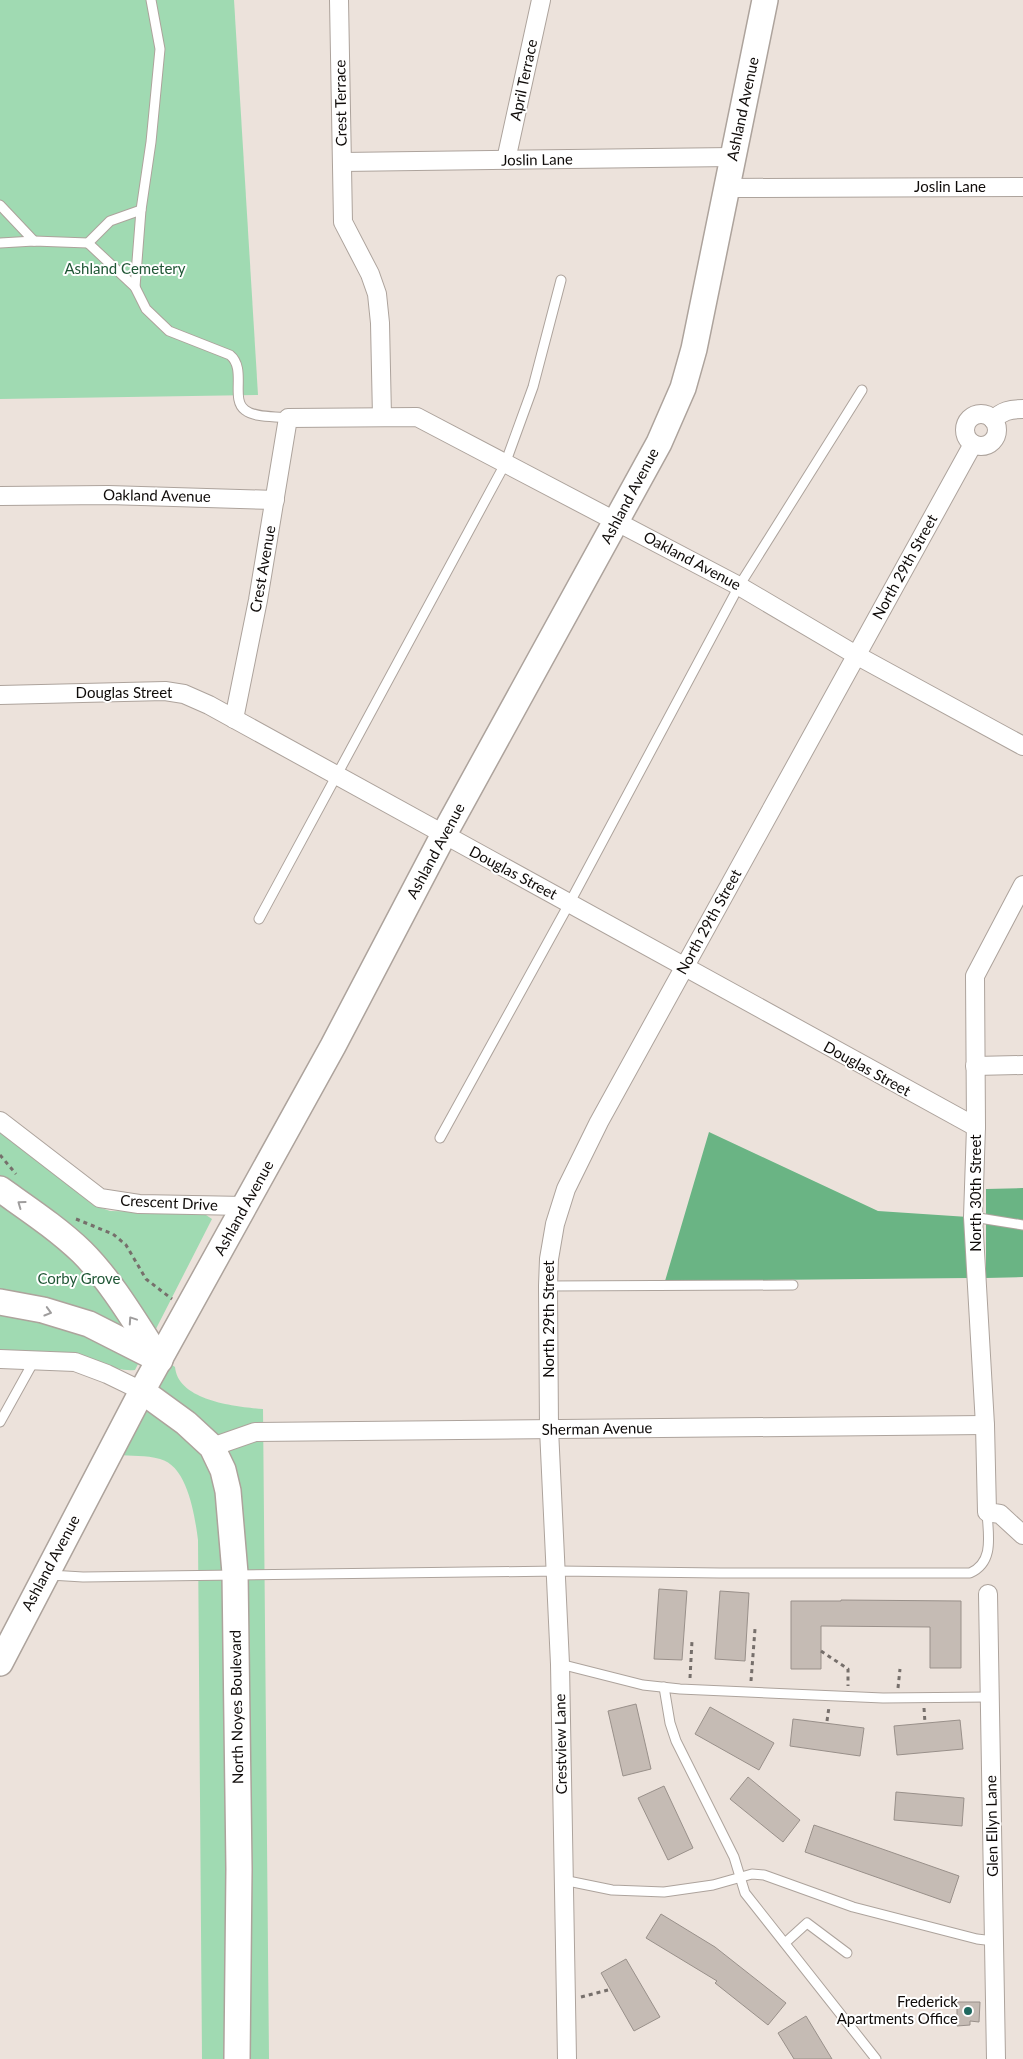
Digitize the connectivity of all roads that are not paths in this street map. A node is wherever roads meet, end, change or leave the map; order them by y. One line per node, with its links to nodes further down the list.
1 (151, 0): 11 (lane)
2 (339, 0): 7 (street, Crest Terrace)
3 (541, 0): 6 (street, April Terrace)
4 (765, 0): 5 (street, Ashland Avenue)
5 (732, 157): 6 (street, Joslin Lane); 9 (street, Ashland Avenue)
6 (506, 160): 7 (street, Joslin Lane)
7 (342, 162): 19 (street)
8 (1023, 187): 9 (street, Joslin Lane)
9 (727, 188): 24 (street, Ashland Avenue)
10 (0, 205): 12 (lane)
11 (141, 210): 14 (lane); 16 (lane)
12 (34, 241): 13 (lane); 14 (lane)
13 (0, 243)
14 (88, 244): 16 (lane)
15 (561, 280): 21 (lane)
16 (135, 287): 20 (lane)
17 (862, 390): 25 (lane)
18 (1023, 408): 26 (street, North 29th Street)
19 (382, 417): 20 (street, Oakland Avenue); 21 (street, Oakland Avenue)
20 (288, 418): 23 (street, Crest Avenue)
21 (505, 464): 24 (street, Oakland Avenue); 30 (lane)
22 (0, 496): 23 (street, Oakland Avenue)
23 (275, 500): 28 (street, Crest Avenue)
24 (617, 521): 25 (street, Oakland Avenue); 31 (street, Ashland Avenue)
25 (739, 586): 26 (street, Oakland Avenue); 33 (lane)
26 (856, 655): 29 (street, Oakland Avenue); 35 (street, North 29th Street)
27 (0, 695): 28 (street, Douglas Street)
28 (234, 719): 30 (street, Douglas Street)
29 (1023, 746)
30 (338, 776): 31 (street, Douglas Street); 34 (lane)
31 (443, 836): 33 (street, Douglas Street); 42 (street, Ashland Avenue)
32 (1023, 886): 37 (street, North 30th Street)
33 (569, 904): 35 (street, Douglas Street); 40 (lane)
34 (259, 919)
35 (684, 967): 39 (street, Douglas Street); 46 (street, North 29th Street)
36 (1023, 1065): 37 (street)
37 (976, 1066): 39 (street, North 30th Street)
38 (0, 1120): 42 (street, Crescent Drive)
39 (976, 1127): 43 (street, North 30th Street)
40 (440, 1138)
41 (10, 1184): 50 (street, one-way to 41)
42 (245, 1206): 50 (street, Ashland Avenue)
43 (973, 1217): 44 (lane); 53 (street, North 30th Street)
44 (1023, 1225)
45 (793, 1285): 46 (lane)
46 (548, 1286): 54 (street, North 29th Street)
47 (0, 1302): 50 (street, one-way to 50)
48 (36, 1359): 49 (street); 51 (street); 52 (lane)
49 (0, 1360)
50 (160, 1360): 51 (street, Ashland Avenue)
51 (142, 1391): 55 (street, North Noyes Boulevard); 60 (street, Ashland Avenue)
52 (0, 1422)
53 (985, 1425): 54 (street, Sherman Avenue); 56 (street, North 30th Street)
54 (549, 1430): 55 (street, Sherman Avenue); 58 (street, Crestview Lane)
55 (212, 1447): 59 (street, North Noyes Boulevard)
56 (987, 1512): 57 (street); 58 (lane)
57 (1023, 1535)
58 (558, 1571): 59 (lane); 64 (street, Crestview Lane)
59 (235, 1574): 60 (lane); 72 (street, North Noyes Boulevard)
60 (44, 1575): 62 (street, Ashland Avenue)
61 (988, 1594): 66 (street, Glen Ellyn Lane)
62 (6, 1633): 63 (street, Ashland Avenue)
63 (0, 1662)
64 (560, 1664): 65 (lane); 68 (street, Crestview Lane)
65 (664, 1687): 66 (lane); 67 (lane)
66 (989, 1697): 69 (street, Glen Ellyn Lane)
67 (739, 1878): 68 (lane); 69 (lane); 70 (lane)
68 (563, 1880): 73 (street, Crestview Lane)
69 (994, 1941): 75 (street, Glen Ellyn Lane)
70 (785, 1943): 71 (lane); 74 (lane)
71 (847, 1953)
72 (238, 2059)
73 (567, 2059)
74 (876, 2059)
75 (996, 2059)

